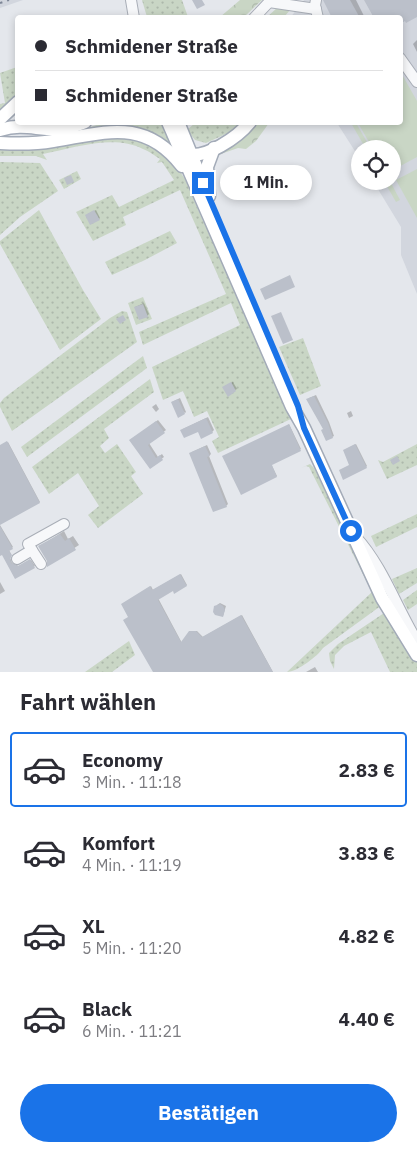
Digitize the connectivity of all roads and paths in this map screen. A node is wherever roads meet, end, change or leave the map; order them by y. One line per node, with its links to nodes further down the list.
1 (125, 0): 5 (street)
2 (131, 0): 6 (street)
3 (270, 1): 4 (street); 7 (street)
4 (317, 9)
5 (128, 15)
6 (134, 15)
7 (257, 15)
8 (403, 62): 9 (street)
9 (417, 82)
10 (15, 110): 11 (main road)
11 (1, 123): 12 (main road)
12 (75, 125)
13 (170, 125): 19 (main road)
14 (179, 125): 16 (main road)
15 (248, 125): 18 (main road)
16 (184, 135): 18 (main road); 19 (main road)
17 (0, 143): 20 (main road)
18 (214, 148): 19 (main road); 21 (main road)
19 (186, 154): 20 (main road); 21 (main road)
20 (193, 180): 22 (main road)
21 (209, 196): 22 (main road)
22 (254, 313): 24 (main road)
23 (64, 524): 25 (street)
24 (351, 531): 28 (street); 29 (main road)
25 (32, 550): 26 (street); 27 (street)
26 (17, 559)
27 (40, 564)
28 (417, 641)
29 (417, 655)

